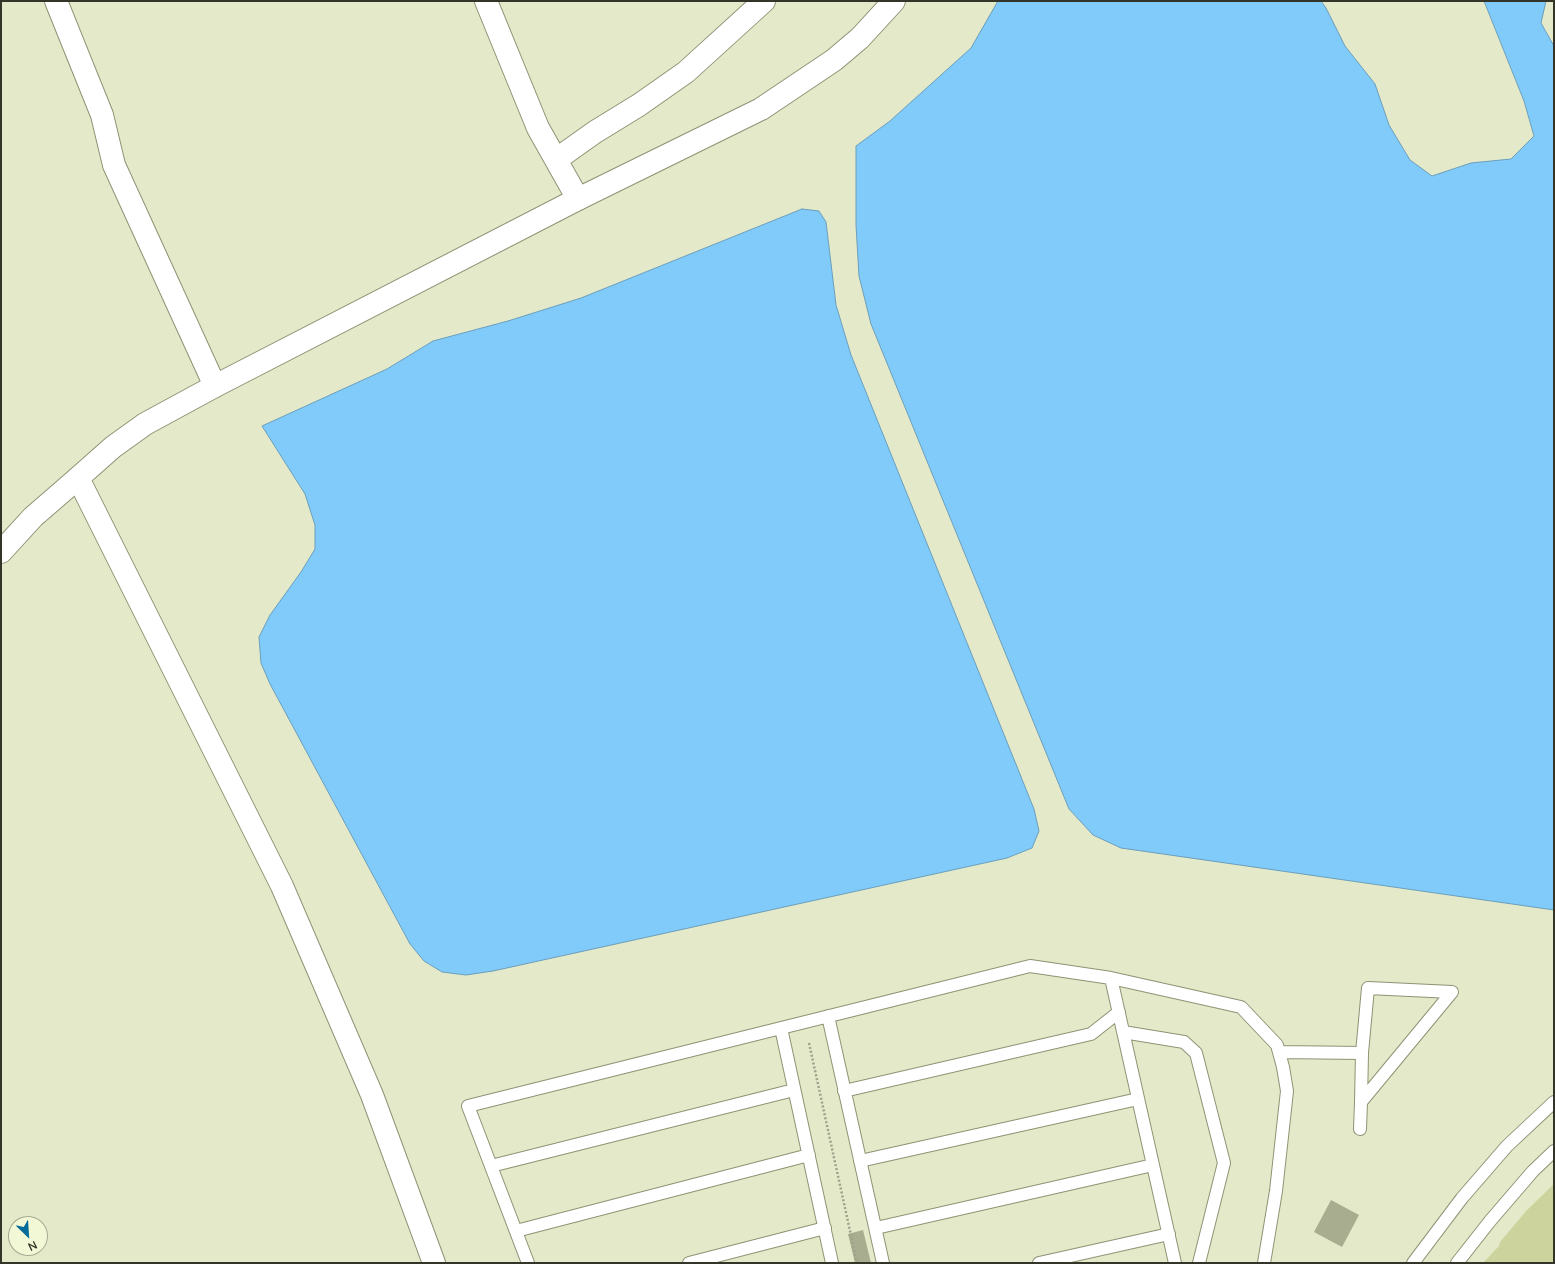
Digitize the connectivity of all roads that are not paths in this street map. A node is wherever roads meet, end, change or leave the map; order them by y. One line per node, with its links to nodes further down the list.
1 (56, 1): 7 (street)
2 (486, 1): 5 (street)
3 (764, 1): 5 (street)
4 (894, 1): 6 (street)
5 (557, 159): 6 (street)
6 (578, 199): 7 (street)
7 (215, 386): 8 (street)
8 (78, 478): 9 (street); 32 (street)
9 (1, 552)
10 (1111, 978): 11 (lane); 12 (lane); 15 (lane)
11 (1119, 1012): 14 (lane); 18 (lane)
12 (828, 1016): 13 (lane); 18 (lane)
13 (780, 1028): 17 (lane); 27 (lane)
14 (1123, 1032): 19 (lane); 39 (lane)
15 (1279, 1052): 16 (lane); 40 (lane)
16 (1362, 1053): 20 (lane); 20 (lane)
17 (794, 1090): 24 (lane); 27 (lane)
18 (844, 1092): 25 (lane)
19 (1138, 1099): 25 (lane); 26 (lane)
20 (1361, 1102): 22 (lane)
21 (1554, 1102): 41 (lane)
22 (1360, 1128)
23 (1554, 1151): 42 (lane)
24 (809, 1155): 28 (lane); 30 (lane)
25 (860, 1161): 29 (lane)
26 (1153, 1165): 29 (lane); 31 (lane)
27 (492, 1166): 30 (lane)
28 (825, 1228): 34 (lane); 35 (lane)
29 (876, 1228): 36 (lane)
30 (516, 1231): 33 (lane)
31 (1169, 1234): 37 (lane); 38 (lane)
32 (434, 1263)
33 (528, 1263)
34 (689, 1263)
35 (832, 1263)
36 (883, 1263)
37 (1039, 1263)
38 (1175, 1263)
39 (1199, 1263)
40 (1264, 1263)
41 (1413, 1263)
42 (1457, 1263)

